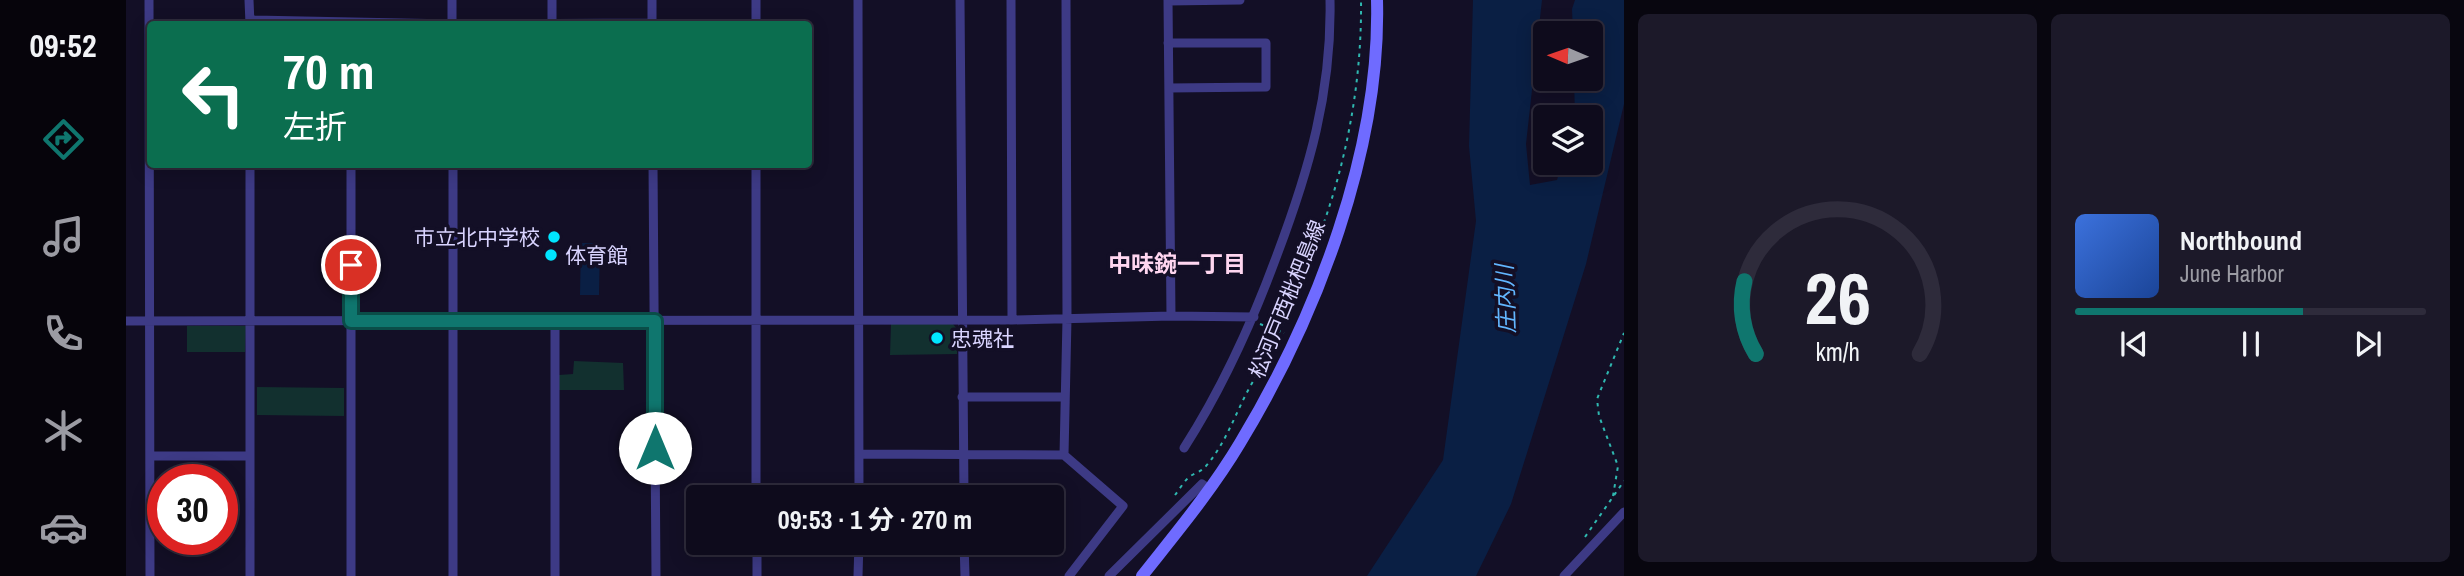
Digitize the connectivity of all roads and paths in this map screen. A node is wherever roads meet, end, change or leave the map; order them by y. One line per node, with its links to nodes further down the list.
1 (149, 0): 16 (street)
2 (250, 0): 17 (street)
3 (452, 0): 18 (street)
4 (552, 0): 19 (street)
5 (652, 0): 20 (street)
6 (756, 0): 21 (street)
7 (858, 0): 36 (street)
8 (960, 0): 31 (street)
9 (1011, 0): 37 (street)
10 (1066, 0): 32 (street)
11 (1168, 0): 12 (street); 22 (street)
12 (1240, 0)
13 (1330, 0): 33 (street)
14 (1361, 0): 44 (path)
15 (1377, 0): 46 (main road, 松河戸西枇杷島線)
16 (149, 21)
17 (250, 21)
18 (452, 21)
19 (552, 21)
20 (652, 21)
21 (756, 21)
22 (1168, 43): 23 (street); 23 (street)
23 (1169, 88): 30 (street)
24 (150, 168): 39 (street)
25 (250, 168): 34 (street)
26 (351, 168): 40 (street)
27 (453, 168): 41 (street)
28 (653, 168): 42 (street)
29 (756, 168): 35 (street)
30 (1171, 316): 32 (street); 33 (street)
31 (961, 319): 36 (street); 37 (street); 47 (street)
32 (1067, 319): 37 (street); 48 (street)
33 (1253, 319): 44 (path); 49 (street)
34 (249, 320): 39 (street); 40 (street); 53 (street)
35 (756, 320): 36 (street); 42 (street); 56 (street)
36 (858, 320): 50 (street)
37 (1012, 320)
38 (126, 321): 39 (street)
39 (150, 321): 52 (street)
40 (351, 321): 41 (street); 69 (street)
41 (453, 321): 43 (street); 70 (street)
42 (655, 321): 43 (street); 72 (street)
43 (555, 322): 71 (street)
44 (1279, 331): 46 (path); 61 (path)
45 (1624, 333): 60 (path)
46 (1295, 337): 59 (main road, 松河戸西枇杷島線)
47 (962, 397): 48 (street); 54 (street)
48 (1064, 397): 51 (street)
49 (1184, 448)
50 (859, 454): 54 (street); 57 (street)
51 (1064, 455): 54 (street); 76 (street)
52 (150, 456): 53 (street); 67 (street)
53 (249, 456): 68 (street)
54 (963, 456): 58 (street)
55 (1624, 481): 60 (path)
56 (757, 485)
57 (859, 485)
58 (964, 485)
59 (1208, 488): 77 (street); 78 (main road, 松河戸西枇杷島線)
60 (1613, 496): 63 (path)
61 (1171, 499)
62 (1624, 512): 79 (street)
63 (1582, 541)
64 (757, 555): 73 (street)
65 (859, 555): 74 (street)
66 (964, 555): 75 (street)
67 (150, 576)
68 (250, 576)
69 (351, 576)
70 (453, 576)
71 (555, 576)
72 (656, 576)
73 (757, 576)
74 (858, 576)
75 (965, 576)
76 (1069, 576)
77 (1109, 576)
78 (1142, 576)
79 (1564, 576)

